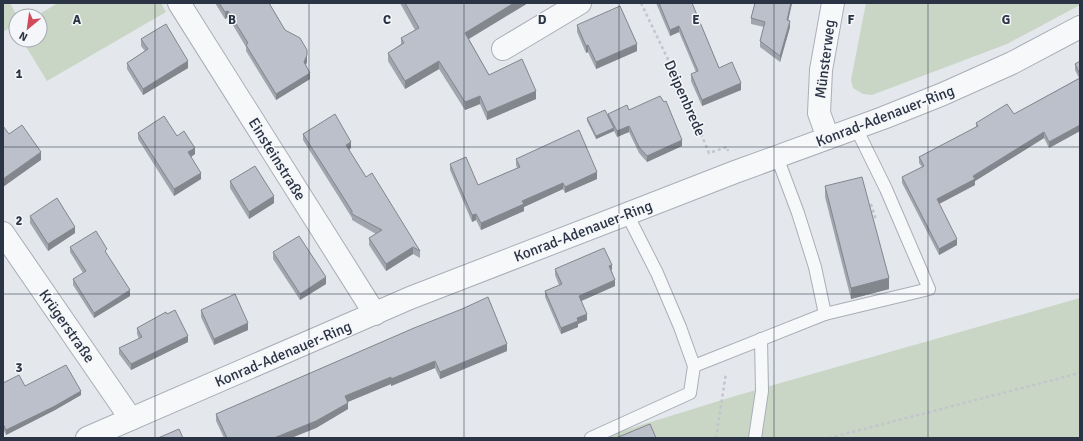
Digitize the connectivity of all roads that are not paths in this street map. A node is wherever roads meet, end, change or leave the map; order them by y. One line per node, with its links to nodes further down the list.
1 (179, 3): 11 (street, Einsteinstraße)
2 (580, 3): 5 (street)
3 (832, 3): 7 (street, Münsterweg)
4 (1080, 28): 6 (street, Konrad-Adenauer-Ring)
5 (503, 48)
6 (856, 128): 7 (street, Konrad-Adenauer-Ring); 12 (lane)
7 (828, 138): 8 (street, Konrad-Adenauer-Ring)
8 (777, 157): 9 (street, Konrad-Adenauer-Ring); 12 (lane)
9 (627, 214): 11 (street, Konrad-Adenauer-Ring); 14 (lane)
10 (3, 233): 15 (street, Krügerstraße)
11 (375, 314): 15 (street, Konrad-Adenauer-Ring)
12 (825, 314): 13 (lane)
13 (761, 339): 14 (lane); 18 (lane)
14 (694, 366): 17 (lane)
15 (131, 419): 16 (street, Konrad-Adenauer-Ring)
16 (86, 438)
17 (591, 438)
18 (755, 438)

